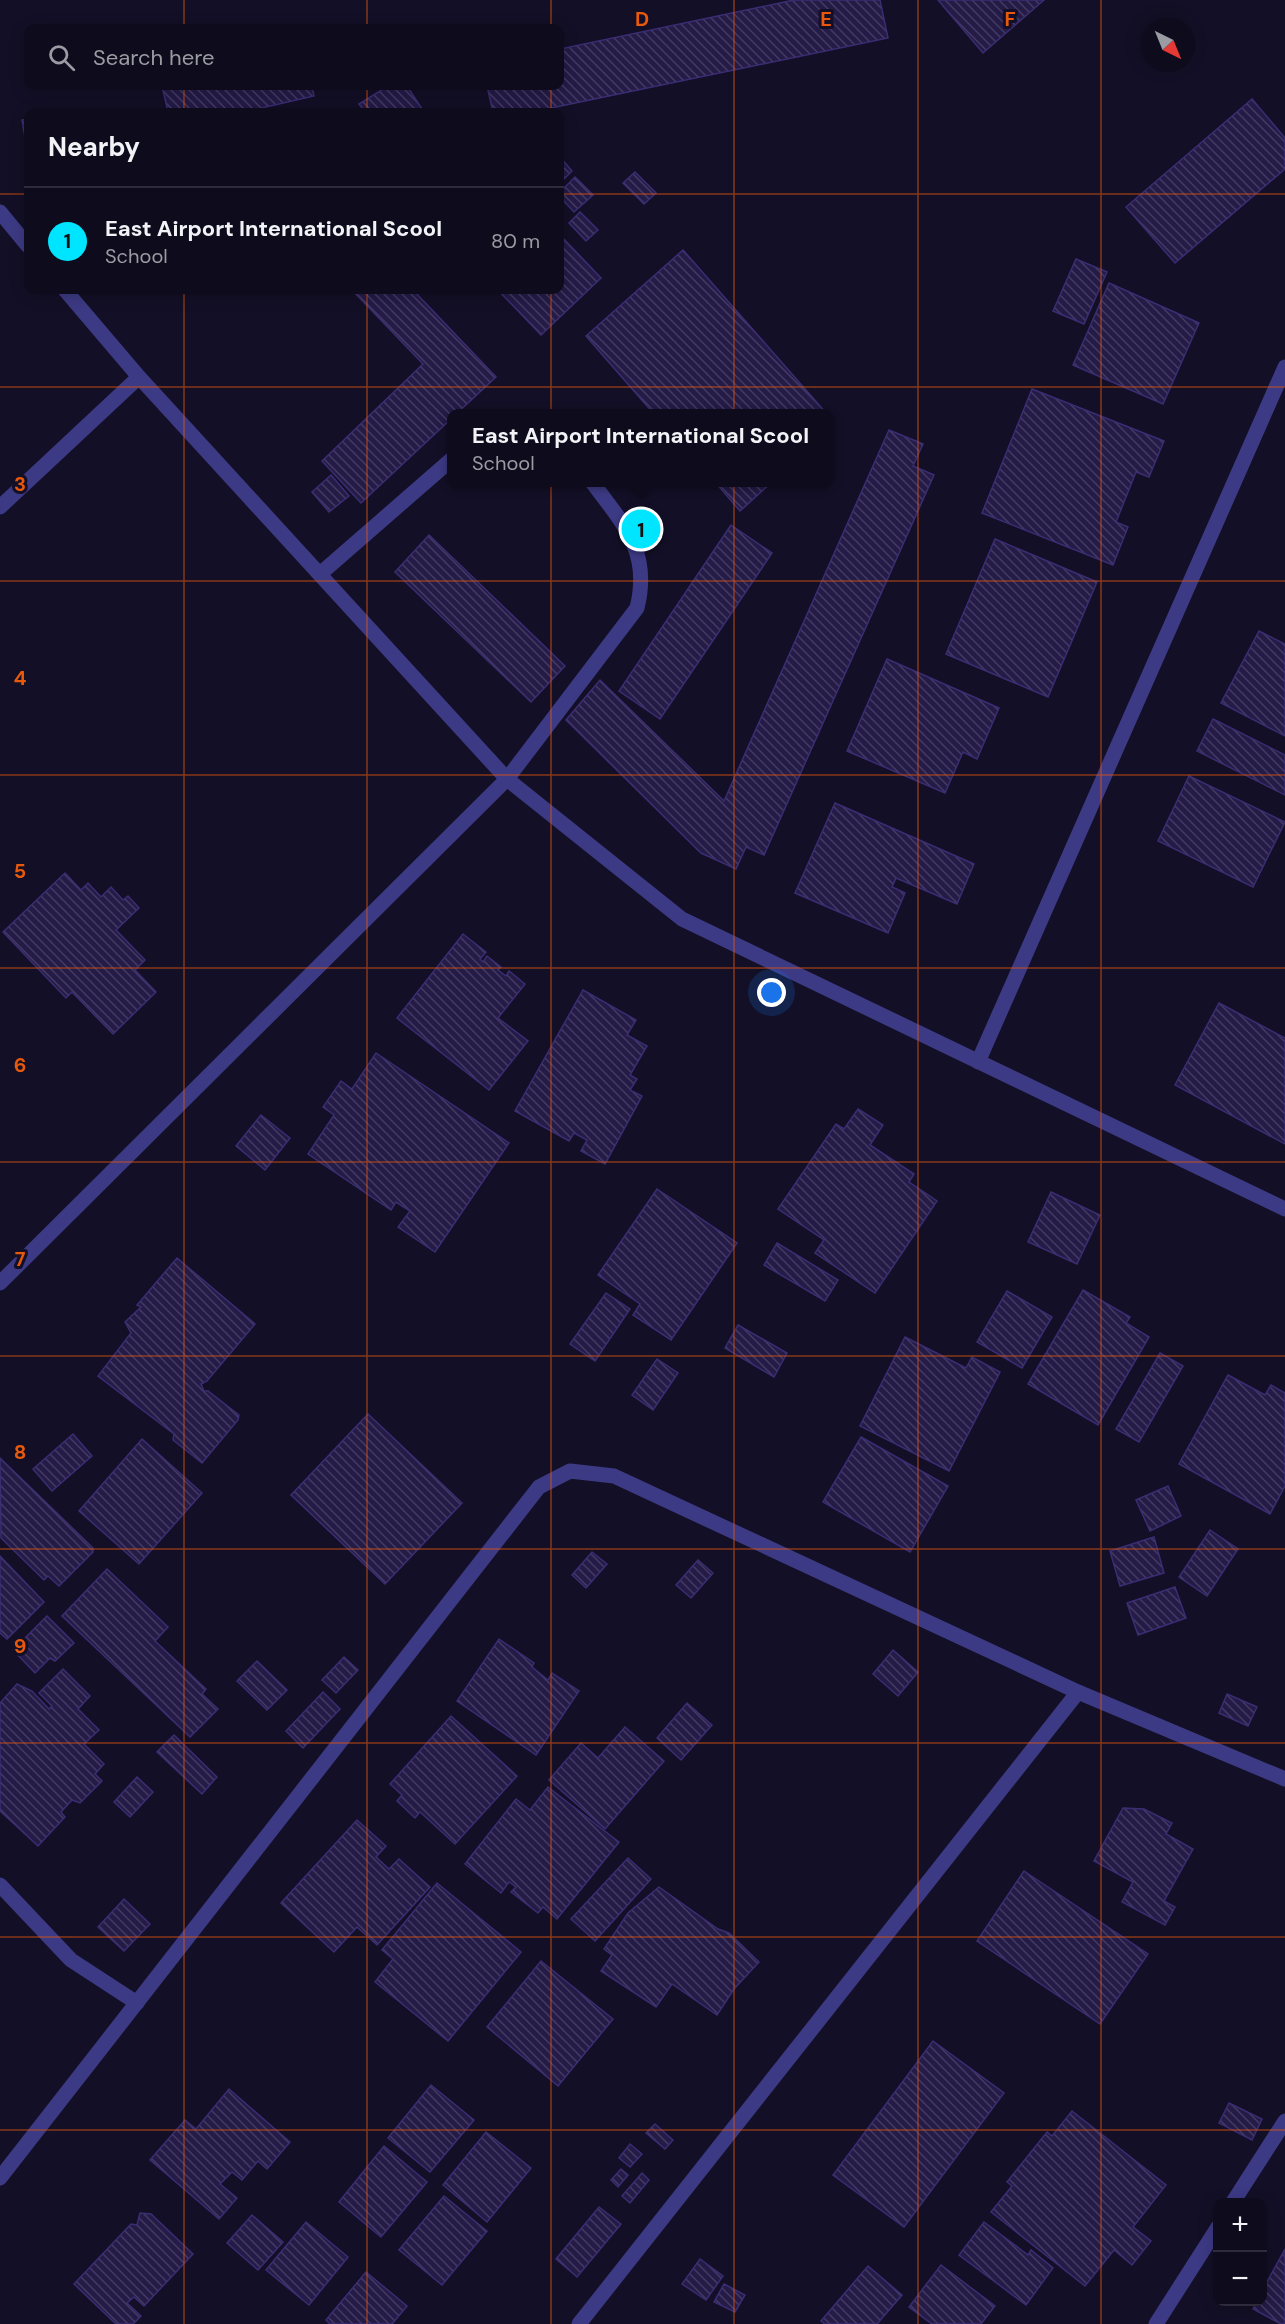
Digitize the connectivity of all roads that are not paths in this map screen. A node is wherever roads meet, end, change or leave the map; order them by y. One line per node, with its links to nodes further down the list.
1 (0, 212): 2 (street)
2 (24, 241)
3 (68, 294): 5 (street)
4 (1285, 367): 11 (street)
5 (139, 377): 8 (street); 9 (street)
6 (447, 463): 9 (street)
7 (595, 487): 10 (street)
8 (0, 507)
9 (320, 574): 10 (street)
10 (507, 779): 11 (street); 13 (street)
11 (978, 1062): 12 (street)
12 (1285, 1209)
13 (0, 1283)
14 (1078, 1692): 15 (street); 17 (street); 22 (street)
15 (1285, 1779)
16 (0, 1885): 17 (street)
17 (137, 2003): 19 (street)
18 (1285, 2121): 20 (street)
19 (0, 2178)
20 (1236, 2198)
21 (1213, 2235): 23 (street)
22 (579, 2324)
23 (1155, 2324)

